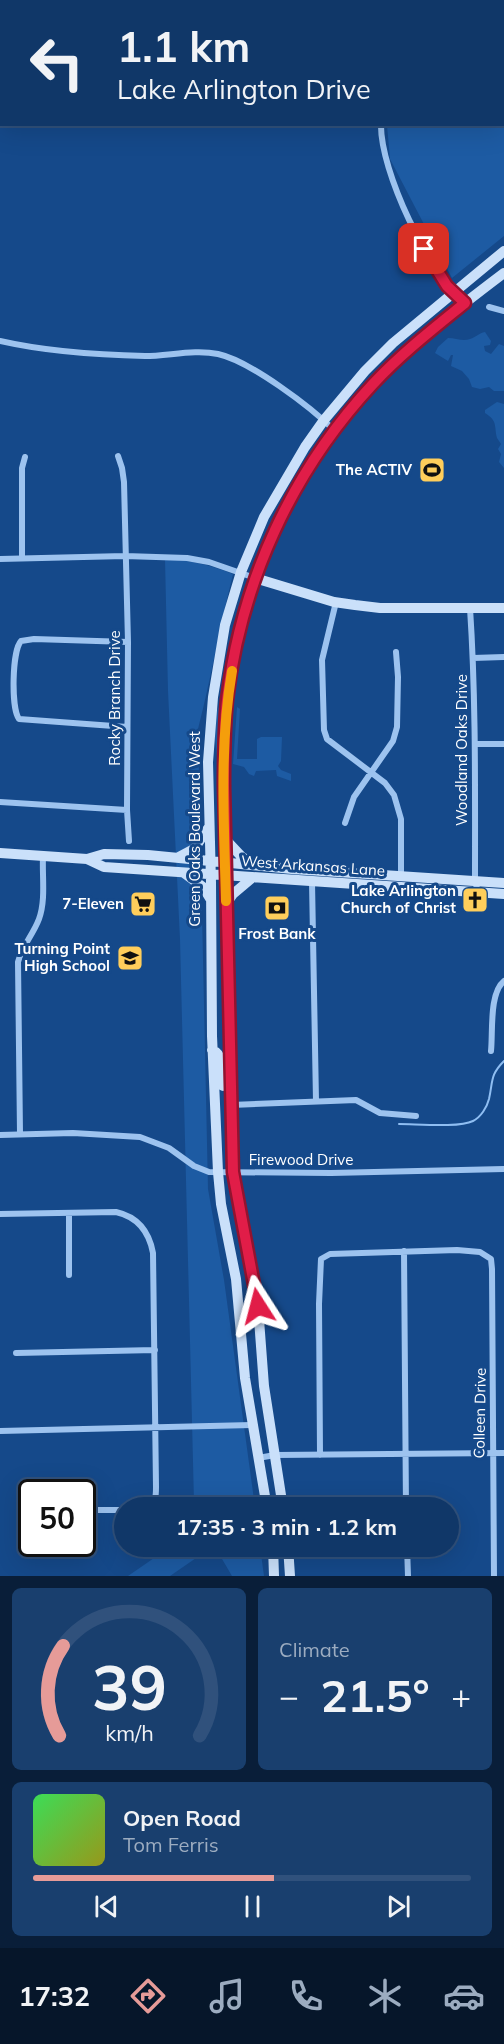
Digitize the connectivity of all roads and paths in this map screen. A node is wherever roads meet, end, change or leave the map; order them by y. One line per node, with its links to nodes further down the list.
1 (381, 126): 4 (street)
2 (504, 251): 4 (main road, Green Oaks Boulevard West)
3 (504, 273): 5 (main road)
4 (453, 293): 5 (street); 9 (main road, Green Oaks Boulevard West)
5 (465, 303): 10 (main road)
6 (489, 306): 7 (street)
7 (504, 311)
8 (0, 341): 9 (street)
9 (324, 420): 10 (street); 16 (main road, Green Oaks Boulevard West)
10 (335, 431): 17 (main road)
11 (118, 456): 13 (street, Rocky Branch Drive)
12 (25, 457): 14 (street)
13 (125, 556): 14 (street); 16 (street); 21 (street, Rocky Branch Drive)
14 (22, 558): 15 (street)
15 (0, 559)
16 (240, 572): 17 (street); 25 (main road, Green Oaks Boulevard West)
17 (255, 578): 18 (main road); 26 (main road)
18 (336, 602): 19 (main road); 30 (street)
19 (470, 608): 20 (main road); 24 (street, Woodland Oaks Drive)
20 (504, 608)
21 (128, 642): 27 (street, Rocky Branch Drive); 27 (street)
22 (396, 652): 30 (street)
23 (504, 657): 24 (street)
24 (473, 658): 28 (street, Woodland Oaks Drive)
25 (213, 697): 26 (main road); 34 (main road, Green Oaks Boulevard West)
26 (227, 701): 35 (main road)
27 (127, 727): 32 (street, Rocky Branch Drive)
28 (475, 744): 29 (street); 50 (street, Woodland Oaks Drive)
29 (504, 744)
30 (370, 772): 33 (street); 49 (street)
31 (0, 802): 32 (street)
32 (127, 810): 36 (street, Rocky Branch Drive)
33 (345, 823)
34 (210, 826): 39 (main road); 41 (main road, Green Oaks Boulevard West)
35 (225, 839): 42 (main road); 43 (main road)
36 (129, 841)
37 (0, 853): 38 (main road, West Arkansas Lane)
38 (43, 856): 40 (main road, West Arkansas Lane); 63 (street)
39 (177, 857): 40 (main road, West Arkansas Lane); 41 (main road, West Arkansas Lane)
40 (87, 859): 44 (main road, West Arkansas Lane)
41 (211, 861): 42 (main road, West Arkansas Lane); 45 (main road, Green Oaks Boulevard West)
42 (225, 863): 43 (main road, West Arkansas Lane); 46 (main road)
43 (254, 864): 48 (main road, West Arkansas Lane)
44 (178, 871): 45 (main road, West Arkansas Lane); 55 (main road)
45 (211, 874): 46 (main road, West Arkansas Lane); 55 (main road, Green Oaks Boulevard West)
46 (225, 875): 47 (main road, West Arkansas Lane); 56 (main road)
47 (252, 878): 51 (main road, West Arkansas Lane); 56 (main road)
48 (357, 879): 49 (main road, West Arkansas Lane); 51 (main road, West Arkansas Lane)
49 (401, 881): 50 (main road, West Arkansas Lane); 53 (main road, West Arkansas Lane)
50 (475, 881): 52 (main road, West Arkansas Lane); 53 (street, Woodland Oaks Drive)
51 (312, 882): 60 (street)
52 (504, 883)
53 (478, 892): 54 (main road, West Arkansas Lane)
54 (504, 894)
55 (211, 901): 58 (main road, Green Oaks Boulevard West)
56 (226, 905): 61 (main road)
57 (504, 981): 59 (street)
58 (213, 1050): 61 (main road); 66 (main road, Green Oaks Boulevard West)
59 (491, 1051)
60 (316, 1101): 61 (street); 62 (street)
61 (231, 1105): 67 (main road)
62 (416, 1116)
63 (20, 1133): 64 (street, Firewood Drive); 66 (street, Firewood Drive)
64 (0, 1135)
65 (504, 1169): 67 (street, Firewood Drive)
66 (218, 1172): 67 (street, Firewood Drive); 74 (main road, Green Oaks Boulevard West)
67 (233, 1172): 80 (main road)
68 (69, 1213): 69 (street); 71 (street); 72 (street)
69 (0, 1214)
70 (404, 1251): 77 (street, Colleen Drive); 79 (street); 81 (street)
71 (69, 1275)
72 (155, 1350): 73 (street); 75 (street)
73 (15, 1353)
74 (252, 1425): 75 (street); 82 (main road, Green Oaks Boulevard West)
75 (156, 1428): 76 (street); 83 (street)
76 (0, 1431)
77 (491, 1452): 78 (street); 79 (street); 95 (street, Colleen Drive)
78 (504, 1453)
79 (406, 1454): 81 (street); 86 (street)
80 (275, 1455): 81 (street); 82 (street); 85 (main road)
81 (320, 1455)
82 (258, 1458): 84 (main road, Green Oaks Boulevard West)
83 (155, 1497)
84 (265, 1497)
85 (281, 1497)
86 (406, 1497)
87 (96, 1510): 88 (street)
88 (114, 1510)
89 (273, 1557): 92 (main road)
90 (289, 1557): 93 (main road)
91 (407, 1557): 94 (street)
92 (274, 1576)
93 (290, 1576)
94 (408, 1576)
95 (494, 1576)

